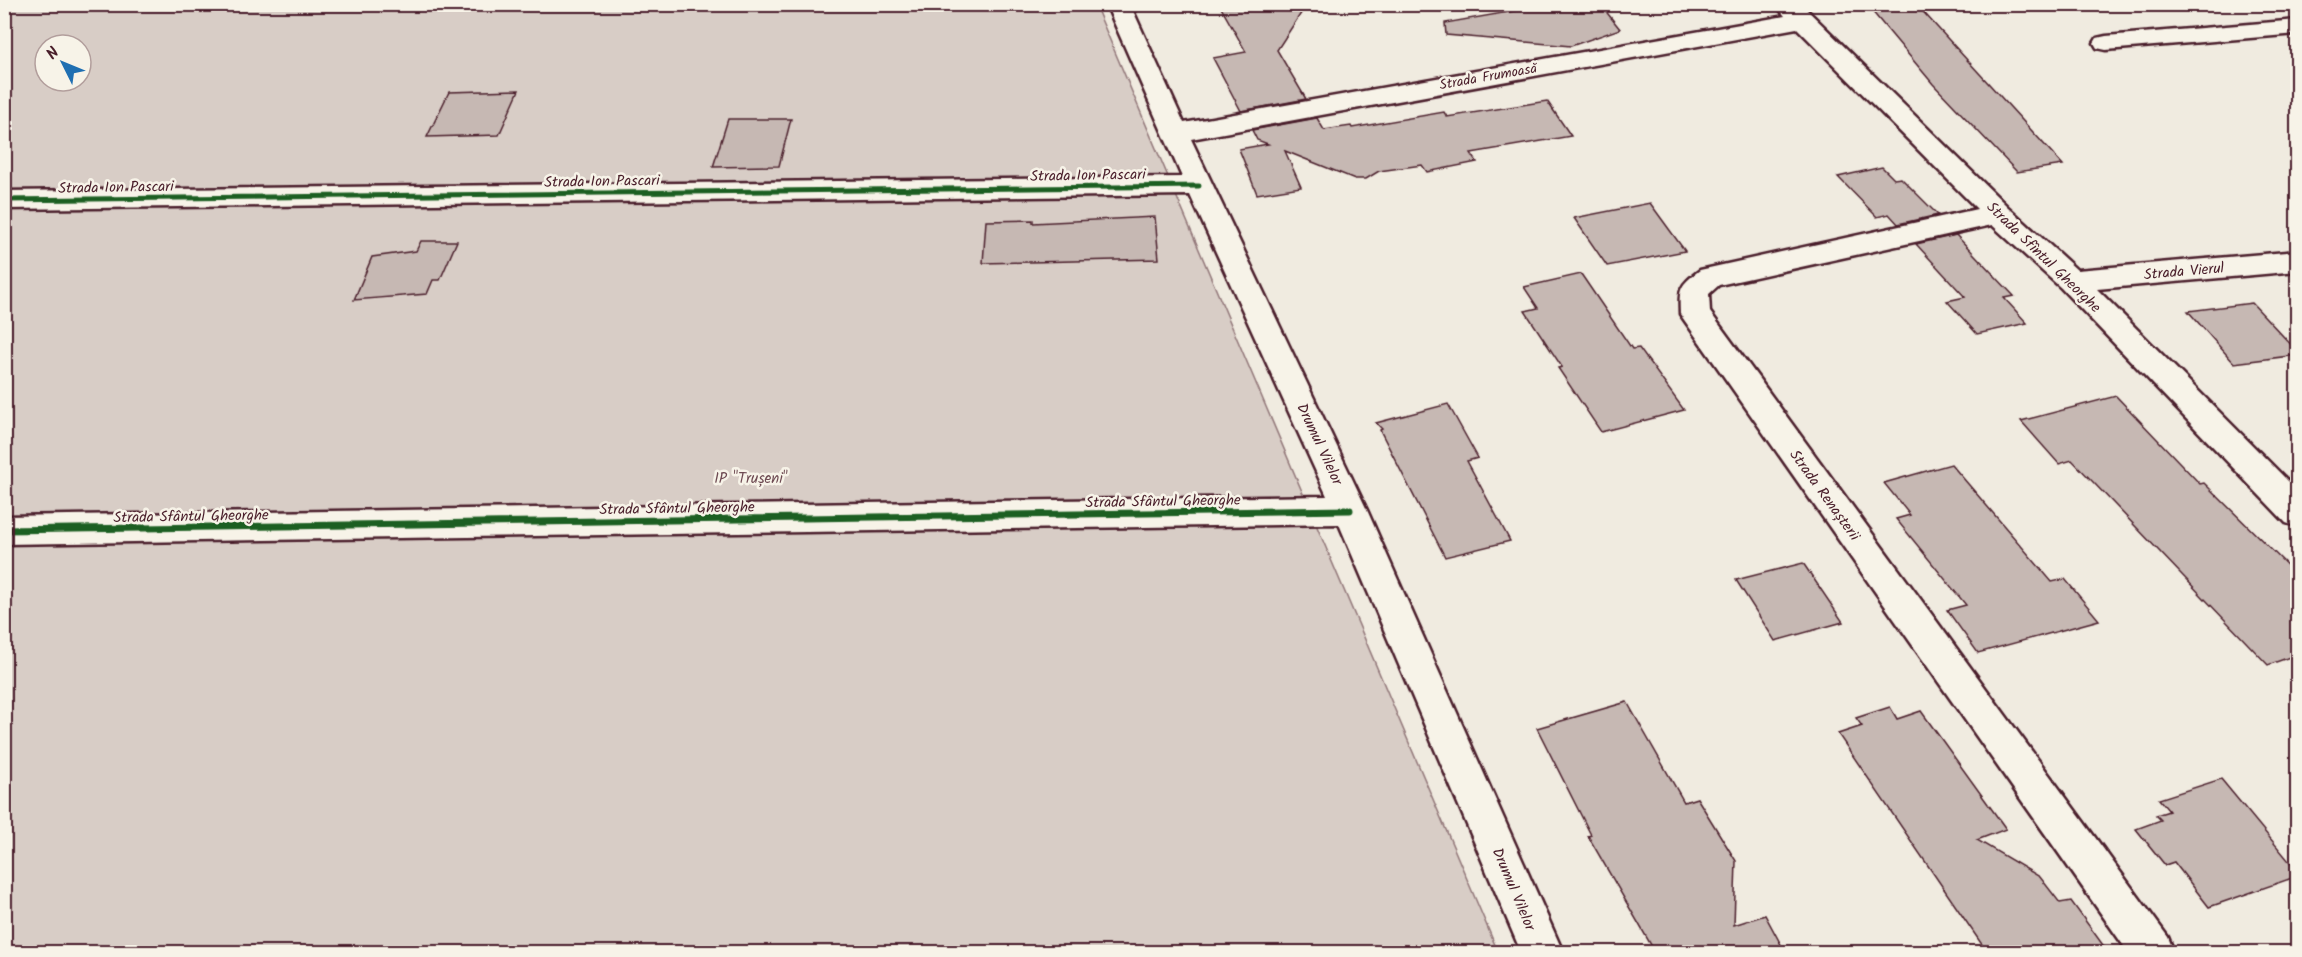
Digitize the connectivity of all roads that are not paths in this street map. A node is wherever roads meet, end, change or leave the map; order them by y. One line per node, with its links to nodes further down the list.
1 (1118, 4): 5 (street, Drumul Vilelor)
2 (1794, 12): 5 (street, Strada Frumoasă); 8 (street, Strada Sfîntul Gheorghe)
3 (2298, 27): 4 (street)
4 (2106, 43)
5 (1175, 133): 6 (street, Drumul Vilelor)
6 (1200, 186): 7 (street, Strada Ion Pascari); 11 (street, Drumul Vilelor)
7 (4, 200)
8 (1998, 214): 10 (street, Strada Sfîntul Gheorghe); 15 (street, Strada Renașterii)
9 (2298, 261): 10 (street, Strada Vierul)
10 (2071, 281): 12 (street, Strada Sfîntul Gheorghe)
11 (1350, 510): 13 (street, Strada Sfântul Gheorghe); 14 (street, Drumul Vilelor)
12 (2298, 513)
13 (4, 530)
14 (1542, 952)
15 (2153, 952)

